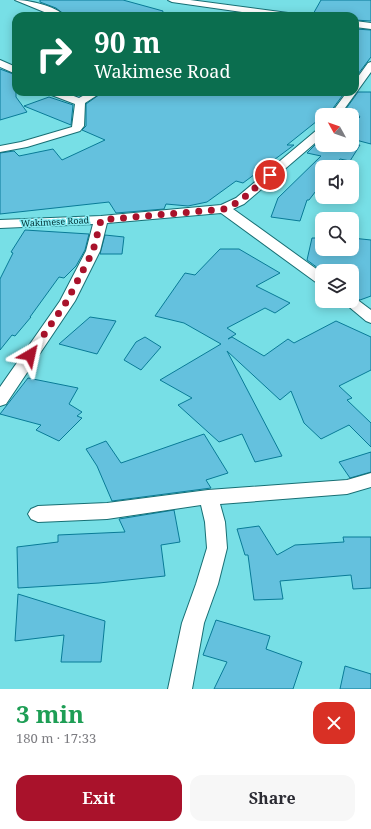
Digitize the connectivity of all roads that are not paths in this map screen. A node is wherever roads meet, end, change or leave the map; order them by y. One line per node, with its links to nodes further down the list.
1 (20, 0): 3 (street)
2 (172, 0): 4 (street)
3 (52, 12)
4 (259, 12)
5 (359, 24): 6 (street)
6 (371, 26)
7 (0, 62): 9 (street)
8 (371, 66): 10 (street)
9 (12, 69)
10 (359, 81)
11 (64, 96): 14 (street)
12 (90, 96): 14 (street)
13 (349, 96): 15 (street)
14 (80, 102): 17 (street)
15 (340, 108)
16 (315, 137): 18 (street, Wakimese Road)
17 (0, 149)
18 (224, 209): 19 (street, Wakimese Road); 21 (street)
19 (101, 220): 20 (street, Wakimese Road); 26 (street)
20 (0, 224)
21 (315, 275)
22 (371, 300): 23 (street)
23 (359, 301)
24 (359, 308): 25 (street)
25 (371, 318)
26 (0, 400)
27 (371, 480): 28 (street)
28 (208, 497): 29 (street); 30 (street)
29 (38, 514)
30 (180, 689)

